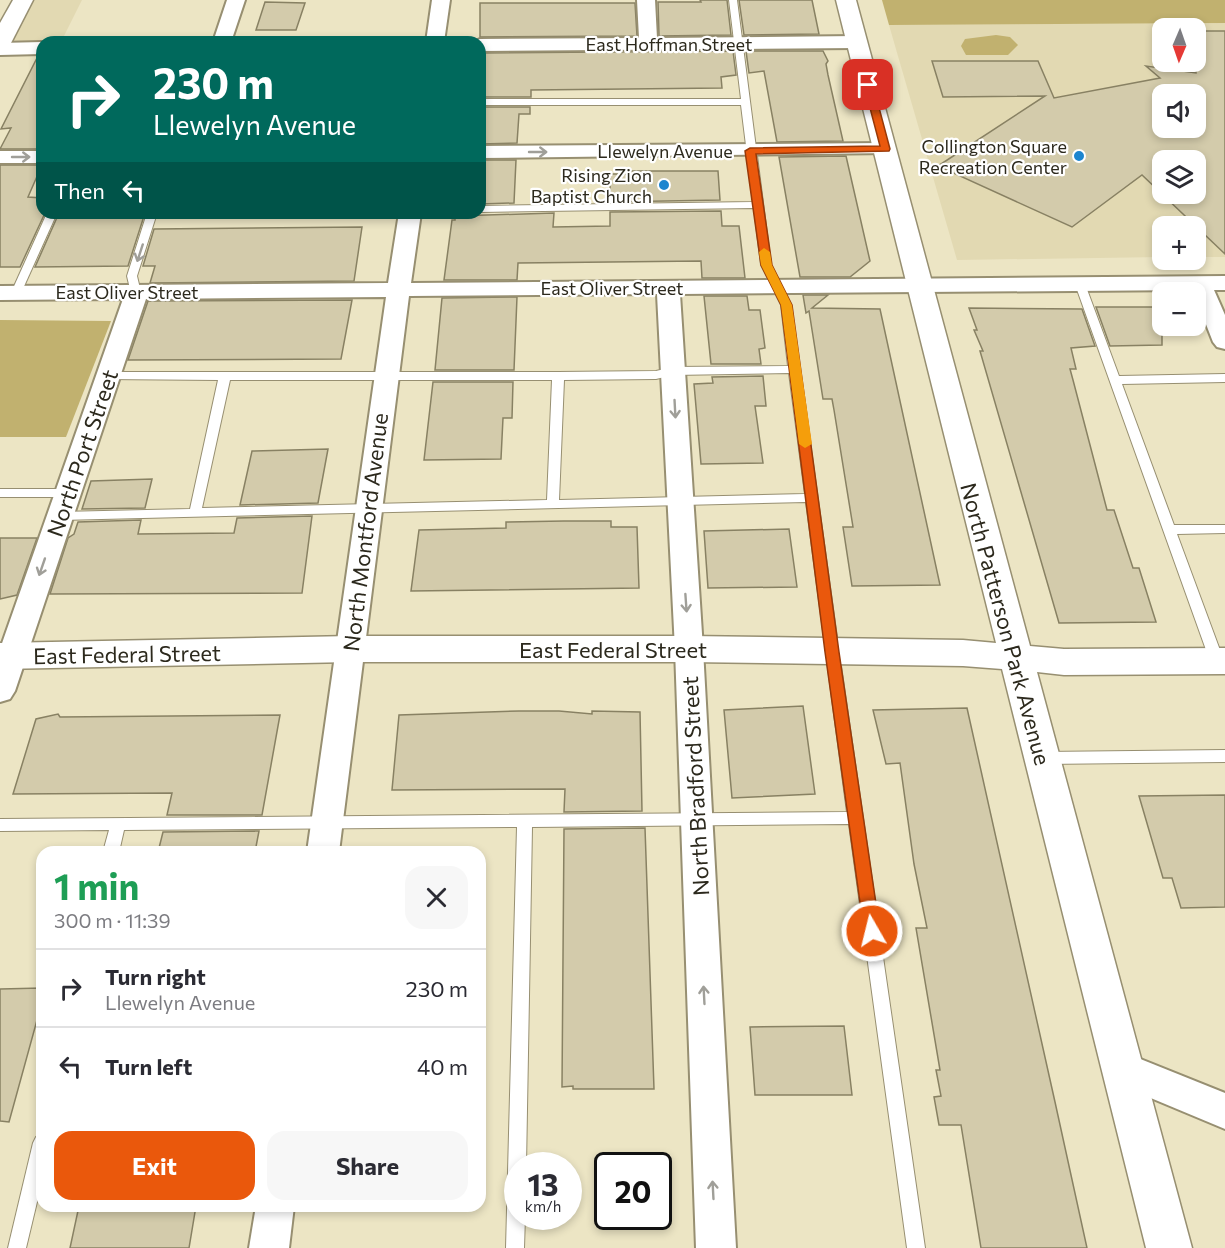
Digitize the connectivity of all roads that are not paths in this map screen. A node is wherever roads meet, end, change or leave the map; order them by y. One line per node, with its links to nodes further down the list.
1 (23, 0): 10 (street)
2 (236, 0): 7 (street)
3 (441, 0): 8 (street)
4 (646, 0): 12 (street)
5 (733, 0): 11 (lane)
6 (846, 0): 9 (street, North Patterson Park Avenue)
7 (224, 36)
8 (436, 36)
9 (857, 42): 11 (street, East Hoffman Street); 18 (street, North Patterson Park Avenue)
10 (0, 43)
11 (739, 43): 12 (street, East Hoffman Street); 17 (lane)
12 (648, 44): 13 (street, East Hoffman Street)
13 (486, 45)
14 (36, 48): 15 (street)
15 (0, 49)
16 (486, 102): 17 (lane)
17 (745, 102): 19 (lane)
18 (885, 149): 19 (street, Llewelyn Avenue); 32 (street, North Patterson Park Avenue)
19 (750, 151): 20 (street, Llewelyn Avenue, one-way to 19); 23 (lane)
20 (486, 153)
21 (0, 157): 22 (street, one-way to 22)
22 (36, 157)
23 (758, 205): 24 (lane); 33 (lane)
24 (486, 208)
25 (49, 219): 37 (lane)
26 (150, 219): 36 (lane, North Port Street, one-way to 36)
27 (409, 219): 35 (street, North Montford Avenue)
28 (1152, 283): 31 (street, East Oliver Street)
29 (1206, 283): 30 (street, East Oliver Street)
30 (1225, 283)
31 (1080, 284): 32 (street, East Oliver Street); 47 (lane)
32 (918, 285): 33 (street, East Oliver Street); 61 (street, North Patterson Park Avenue)
33 (777, 286): 34 (street, East Oliver Street); 40 (lane)
34 (668, 287): 35 (street, East Oliver Street); 41 (street, North Bradford Street)
35 (398, 290): 36 (street, East Oliver Street); 44 (street, North Montford Avenue)
36 (136, 292): 37 (street, East Oliver Street); 42 (street, North Port Street)
37 (8, 293)
38 (1206, 297): 39 (street)
39 (1225, 342)
40 (795, 369): 41 (lane); 49 (lane)
41 (673, 371): 45 (lane); 50 (street, North Bradford Street, one-way to 50)
42 (108, 375): 43 (lane); 52 (street, North Port Street)
43 (225, 376): 44 (lane); 54 (lane)
44 (385, 376): 45 (lane); 53 (street, North Montford Avenue)
45 (558, 376): 51 (lane)
46 (1225, 378): 47 (lane)
47 (1115, 380): 56 (lane)
48 (0, 494): 52 (lane)
49 (813, 498): 50 (lane); 59 (lane)
50 (680, 501): 51 (lane); 57 (street, North Bradford Street, one-way to 57)
51 (554, 504): 53 (lane)
52 (64, 505): 54 (lane); 60 (street, North Port Street, one-way to 60)
53 (368, 509): 54 (lane); 58 (street, North Montford Avenue)
54 (195, 513)
55 (1225, 529): 56 (lane)
56 (1170, 530): 62 (lane)
57 (689, 649): 58 (street, East Federal Street); 59 (street, East Federal Street); 67 (street, North Bradford Street)
58 (351, 650): 60 (street, East Federal Street); 69 (street, North Montford Avenue)
59 (832, 652): 61 (street, East Federal Street); 66 (lane)
60 (6, 656): 63 (street, North Port Street)
61 (1014, 657): 62 (street, East Federal Street); 65 (street, North Patterson Park Avenue)
62 (1221, 661)
63 (0, 691)
64 (1225, 756): 65 (lane)
65 (1041, 758): 74 (street, North Patterson Park Avenue)
66 (857, 818): 67 (lane); 82 (lane)
67 (697, 819): 68 (lane); 81 (street, North Bradford Street, one-way to 67)
68 (525, 821): 69 (lane); 80 (lane)
69 (327, 822): 70 (lane); 73 (street, North Montford Avenue)
70 (118, 824): 71 (lane); 72 (lane)
71 (0, 825)
72 (112, 846)
73 (324, 846)
74 (1123, 1069): 75 (street); 83 (street, North Patterson Park Avenue)
75 (1225, 1111)
76 (36, 1168): 78 (lane)
77 (274, 1212): 79 (street)
78 (17, 1248)
79 (269, 1248)
80 (515, 1248)
81 (716, 1248)
82 (916, 1248)
83 (1169, 1248)

